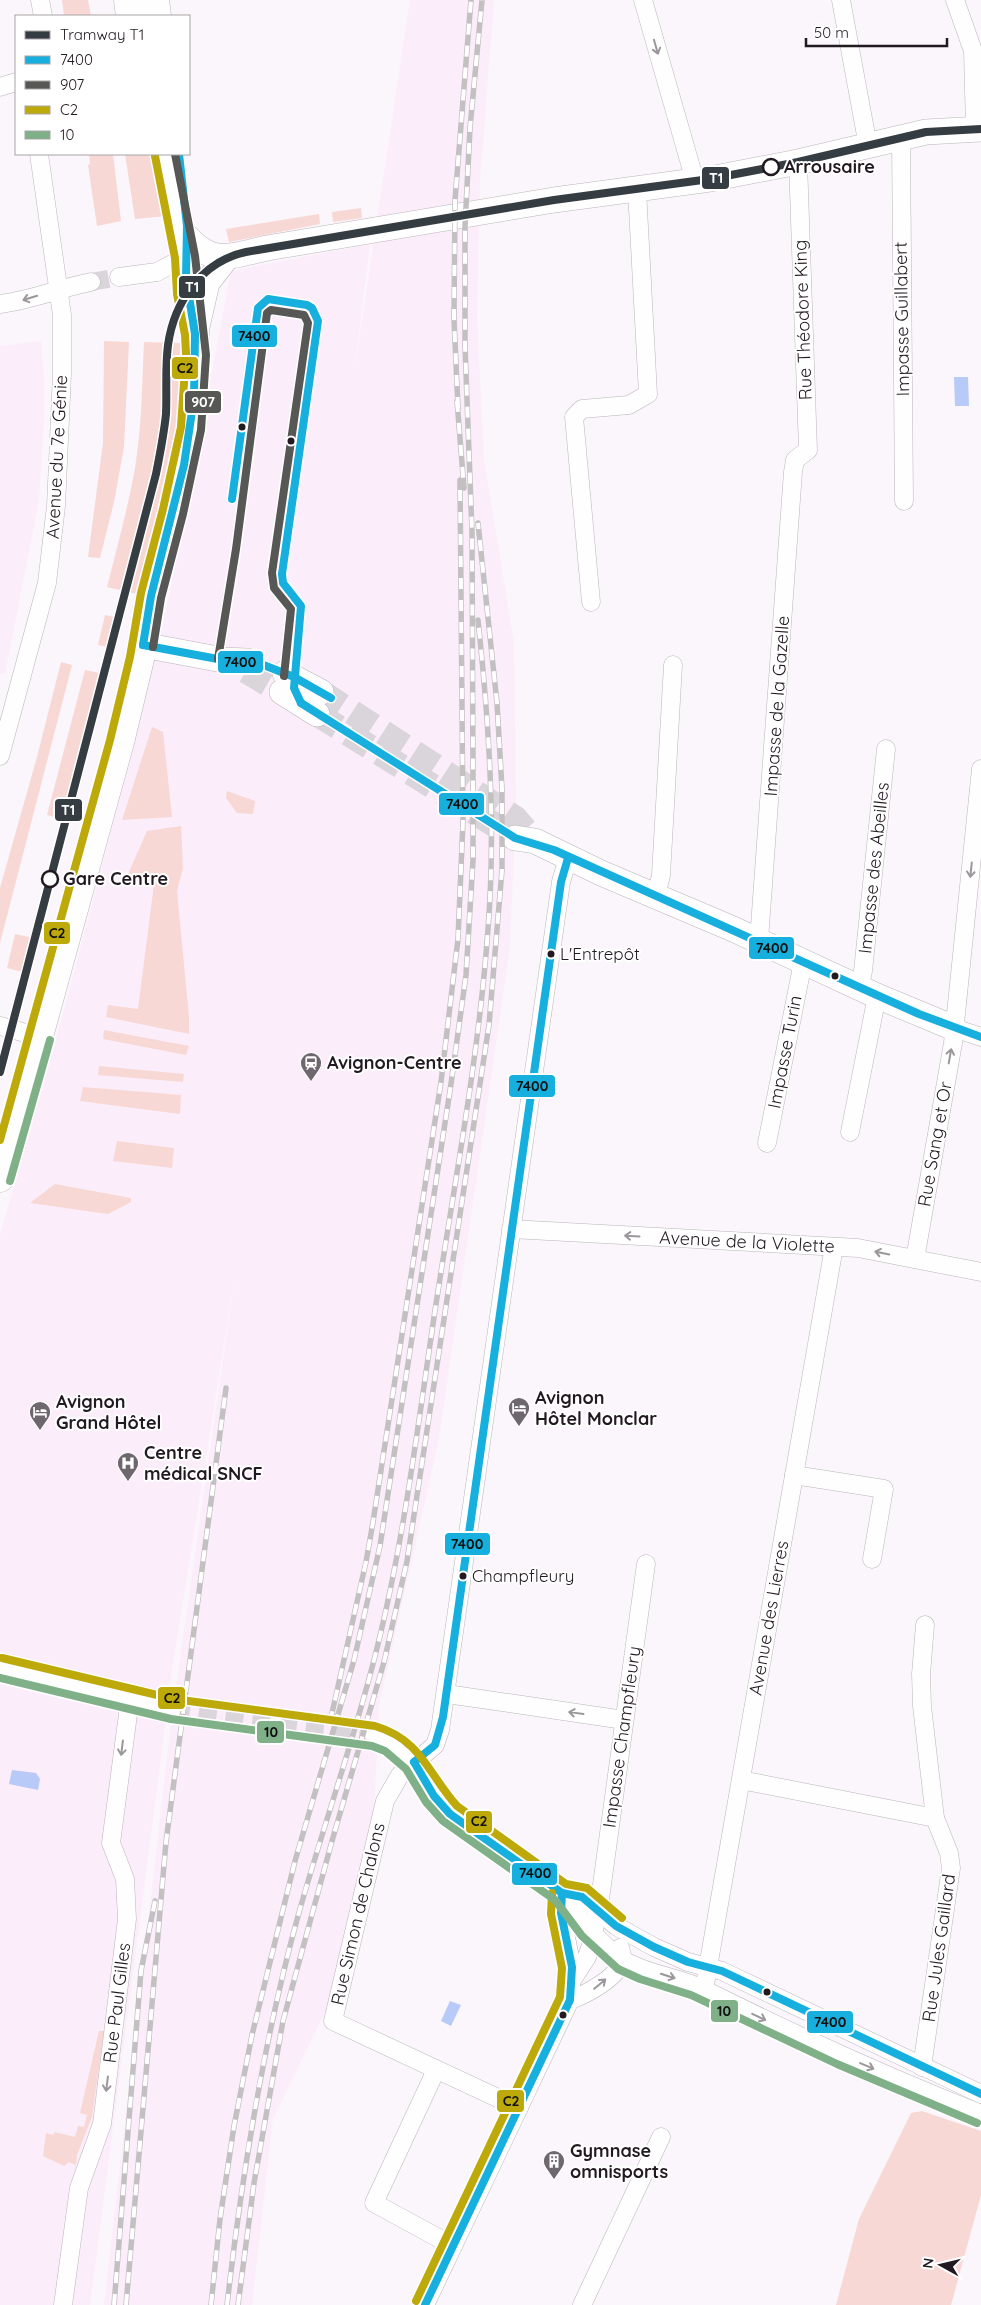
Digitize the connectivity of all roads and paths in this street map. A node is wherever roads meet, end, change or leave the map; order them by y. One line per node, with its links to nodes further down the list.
1 (40, 0): 7 (street)
2 (128, 0): 8 (main road)
3 (155, 0): 9 (main road)
4 (643, 0): 19 (street, one-way to 19)
5 (841, 0): 14 (street)
6 (955, 0): 12 (street)
7 (43, 15)
8 (130, 15)
9 (157, 15)
10 (15, 82): 11 (street)
11 (0, 87)
12 (978, 129): 13 (street)
13 (901, 137): 14 (street); 29 (street, Impasse Guillabert)
14 (868, 146): 18 (street)
15 (39, 155): 25 (street, Avenue du 7e Génie)
16 (164, 155): 21 (main road)
17 (179, 155): 21 (main road)
18 (798, 162): 19 (street); 28 (street, Rue Théodore King)
19 (695, 181): 20 (street)
20 (637, 190): 22 (street); 30 (street)
21 (183, 241): 22 (street); 23 (street); 27 (main road)
22 (227, 258): 27 (street)
23 (119, 277)
24 (91, 282): 25 (street)
25 (59, 289): 26 (street, one-way to 26); 37 (street, Avenue du 7e Génie)
26 (0, 304)
27 (195, 334): 31 (main road)
28 (794, 472): 42 (street, Impasse de la Gazelle)
29 (904, 501)
30 (591, 602)
31 (143, 645): 33 (street); 48 (main road)
32 (674, 665): 41 (street)
33 (247, 666)
34 (284, 683): 35 (street)
35 (319, 703)
36 (886, 749): 44 (street, Impasse des Abeilles)
37 (2, 750)
38 (981, 770): 46 (street, Rue Sang et Or, one-way to 46)
39 (525, 839): 40 (street)
40 (568, 858): 41 (street); 52 (street)
41 (656, 896): 42 (street)
42 (758, 940): 43 (street)
43 (803, 962): 44 (street); 50 (street, Impasse Turin)
44 (868, 991): 46 (street); 49 (street, Impasse des Abeilles)
45 (0, 1026): 48 (street)
46 (954, 1028): 47 (street); 54 (street, Rue Sang et Or, one-way to 46)
47 (981, 1036)
48 (40, 1037): 51 (main road)
49 (850, 1132)
50 (767, 1143)
51 (0, 1178)
52 (511, 1229): 53 (street, Avenue de la Violette, one-way to 52); 61 (street)
53 (834, 1247): 54 (street, Avenue de la Violette, one-way to 53); 56 (street, Avenue des Lierres)
54 (915, 1260): 55 (street, Avenue de la Violette)
55 (981, 1272)
56 (794, 1475): 57 (street); 67 (street, Avenue des Lierres)
57 (872, 1559)
58 (646, 1564): 64 (street, Impasse Champfleury)
59 (926, 1625): 68 (street, Rue Jules Gaillard)
60 (0, 1668): 62 (street)
61 (447, 1694): 64 (street, one-way to 61); 66 (street)
62 (130, 1699): 63 (street); 85 (street, Rue Paul Gilles, one-way to 85)
63 (172, 1709)
64 (624, 1720): 70 (street, Impasse Champfleury)
65 (374, 1736): 66 (street)
66 (414, 1762): 69 (street); 79 (street, Rue Simon de Chalons)
67 (741, 1780): 68 (street); 74 (street, Avenue des Lierres)
68 (935, 1818): 78 (street, Rue Jules Gaillard)
69 (562, 1894): 70 (street); 72 (street); 75 (street)
70 (597, 1910): 71 (street); 72 (street, Impasse Champfleury)
71 (616, 1926): 73 (street); 74 (street)
72 (593, 1930): 73 (street); 75 (street, Impasse Champfleury)
73 (622, 1959): 76 (street, one-way to 76); 77 (street, one-way to 73)
74 (709, 1968): 76 (street, Avenue des Lierres); 78 (street)
75 (572, 1980): 77 (street)
76 (704, 1990): 82 (street, one-way to 82)
77 (570, 2000): 81 (street)
78 (922, 2067): 80 (street)
79 (436, 2070): 81 (street, Rue Simon de Chalons); 84 (street)
80 (981, 2094)
81 (519, 2108): 84 (street)
82 (981, 2114)
83 (661, 2137): 87 (street)
84 (453, 2246): 86 (street)
85 (63, 2305)
86 (425, 2305)
87 (582, 2305)

